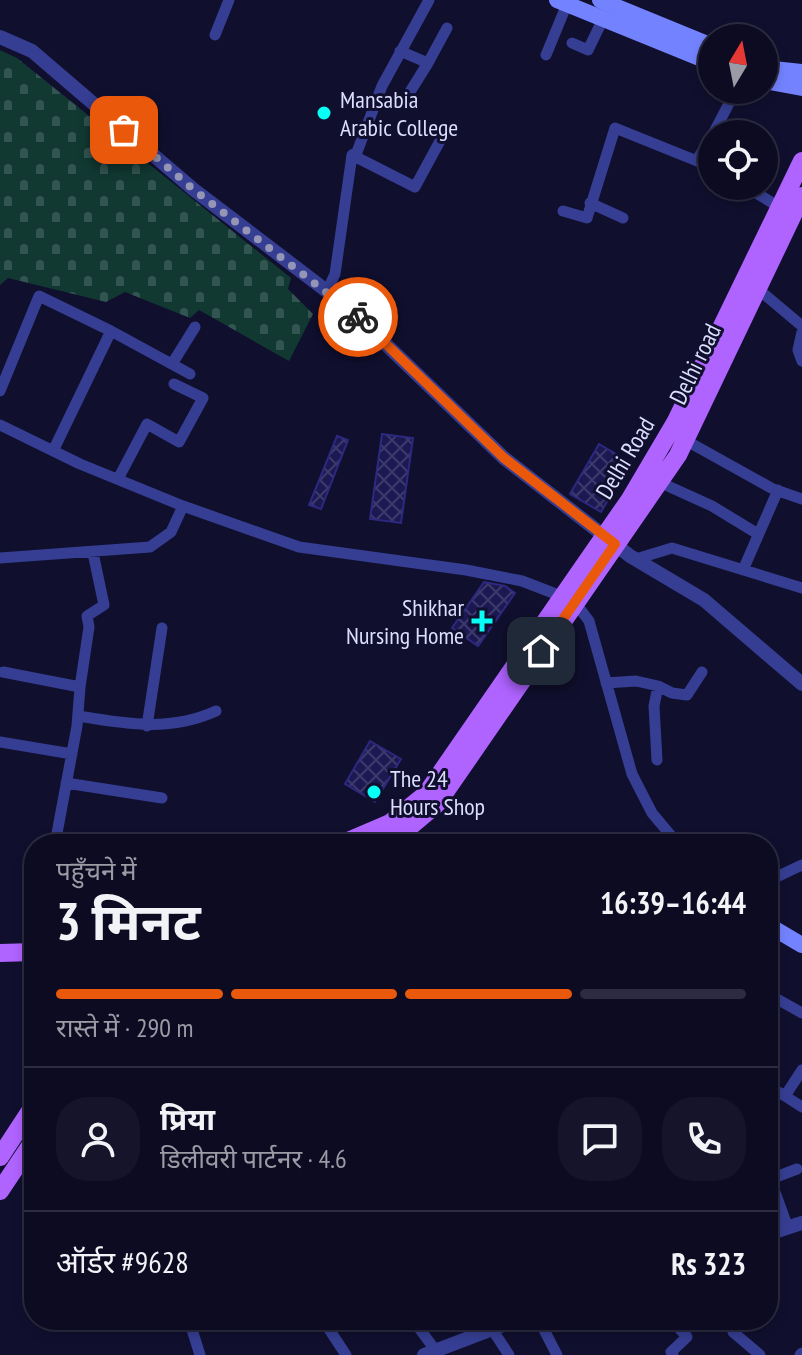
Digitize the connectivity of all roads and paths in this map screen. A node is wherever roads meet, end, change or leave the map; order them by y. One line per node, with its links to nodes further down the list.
1 (229, 0): 7 (street)
2 (429, 0): 11 (street)
3 (600, 0): 9 (main road)
4 (562, 2): 5 (main road); 12 (street)
5 (603, 19): 10 (street); 13 (main road)
6 (447, 28): 14 (street)
7 (215, 35)
8 (0, 37): 31 (street)
9 (698, 40)
10 (572, 43)
11 (400, 51): 14 (street); 21 (street)
12 (546, 55)
13 (698, 57)
14 (428, 63): 19 (street)
15 (778, 69): 16 (main road)
16 (802, 72)
17 (778, 84): 18 (main road)
18 (802, 88)
19 (408, 95)
20 (447, 128): 21 (street)
21 (352, 155): 31 (street)
22 (697, 160): 26 (street)
23 (802, 161): 27 (main road, Delhi Road)
24 (802, 196): 30 (main road, Delhi road)
25 (768, 200): 27 (street)
26 (590, 203): 28 (street); 29 (street)
27 (779, 207): 50 (main road, Delhi Road)
28 (563, 211)
29 (623, 218)
30 (758, 289): 32 (street); 42 (main road, Delhi road)
31 (327, 291): 50 (street)
32 (802, 326)
33 (195, 327): 37 (street)
34 (111, 331): 37 (street); 40 (street); 43 (street)
35 (802, 332): 36 (street)
36 (802, 361)
37 (172, 364): 38 (street)
38 (190, 374)
39 (174, 384): 44 (street)
40 (0, 391)
41 (0, 425): 43 (street)
42 (685, 440): 45 (main road, Delhi road); 46 (street)
43 (53, 451): 44 (street)
44 (118, 479): 48 (street)
45 (659, 482): 49 (street); 50 (main road, Delhi road)
46 (778, 490): 47 (street); 49 (street)
47 (802, 499)
48 (183, 506): 51 (street); 56 (street)
49 (758, 534): 54 (street)
50 (609, 540): 53 (street); 56 (main road, Delhi Road)
51 (93, 553): 52 (street); 63 (street)
52 (0, 558)
53 (636, 559): 54 (street); 61 (street)
54 (743, 570): 55 (street)
55 (802, 588)
56 (568, 597): 60 (street); 73 (main road, Delhi Road); 74 (main road)
57 (162, 628): 66 (street)
58 (3, 672): 63 (street)
59 (702, 672): 62 (street)
60 (606, 683): 62 (street); 75 (street)
61 (802, 684)
62 (658, 686): 69 (street)
63 (80, 687): 65 (street)
64 (216, 711): 66 (street)
65 (78, 716): 66 (street); 68 (street)
66 (147, 726)
67 (0, 742): 68 (street)
68 (72, 754): 70 (street)
69 (657, 760)
70 (66, 783): 71 (street); 72 (street)
71 (162, 798)
72 (57, 834)
73 (364, 834)
74 (402, 834)
75 (670, 834)
76 (802, 865): 77 (street)
77 (778, 876)
78 (778, 931): 79 (main road)
79 (802, 945)
80 (24, 952): 81 (main road)
81 (0, 953)
82 (778, 1002): 83 (street)
83 (802, 1013)
84 (802, 1070): 86 (street)
85 (778, 1092): 86 (street)
86 (785, 1096): 87 (street)
87 (802, 1107)
88 (24, 1120): 90 (main road)
89 (24, 1155): 93 (main road)
90 (0, 1157)
91 (797, 1169): 92 (street)
92 (778, 1174)
93 (0, 1191)
94 (778, 1193): 95 (street)
95 (797, 1227)
96 (192, 1330): 105 (street)
97 (330, 1330): 106 (street)
98 (417, 1330): 104 (street)
99 (489, 1330): 104 (street)
100 (493, 1330): 107 (street)
101 (544, 1330): 108 (street)
102 (681, 1330): 109 (street)
103 (733, 1332): 110 (street)
104 (428, 1354)
105 (200, 1355)
106 (346, 1355)
107 (509, 1355)
108 (557, 1355)
109 (673, 1355)
110 (760, 1355)

